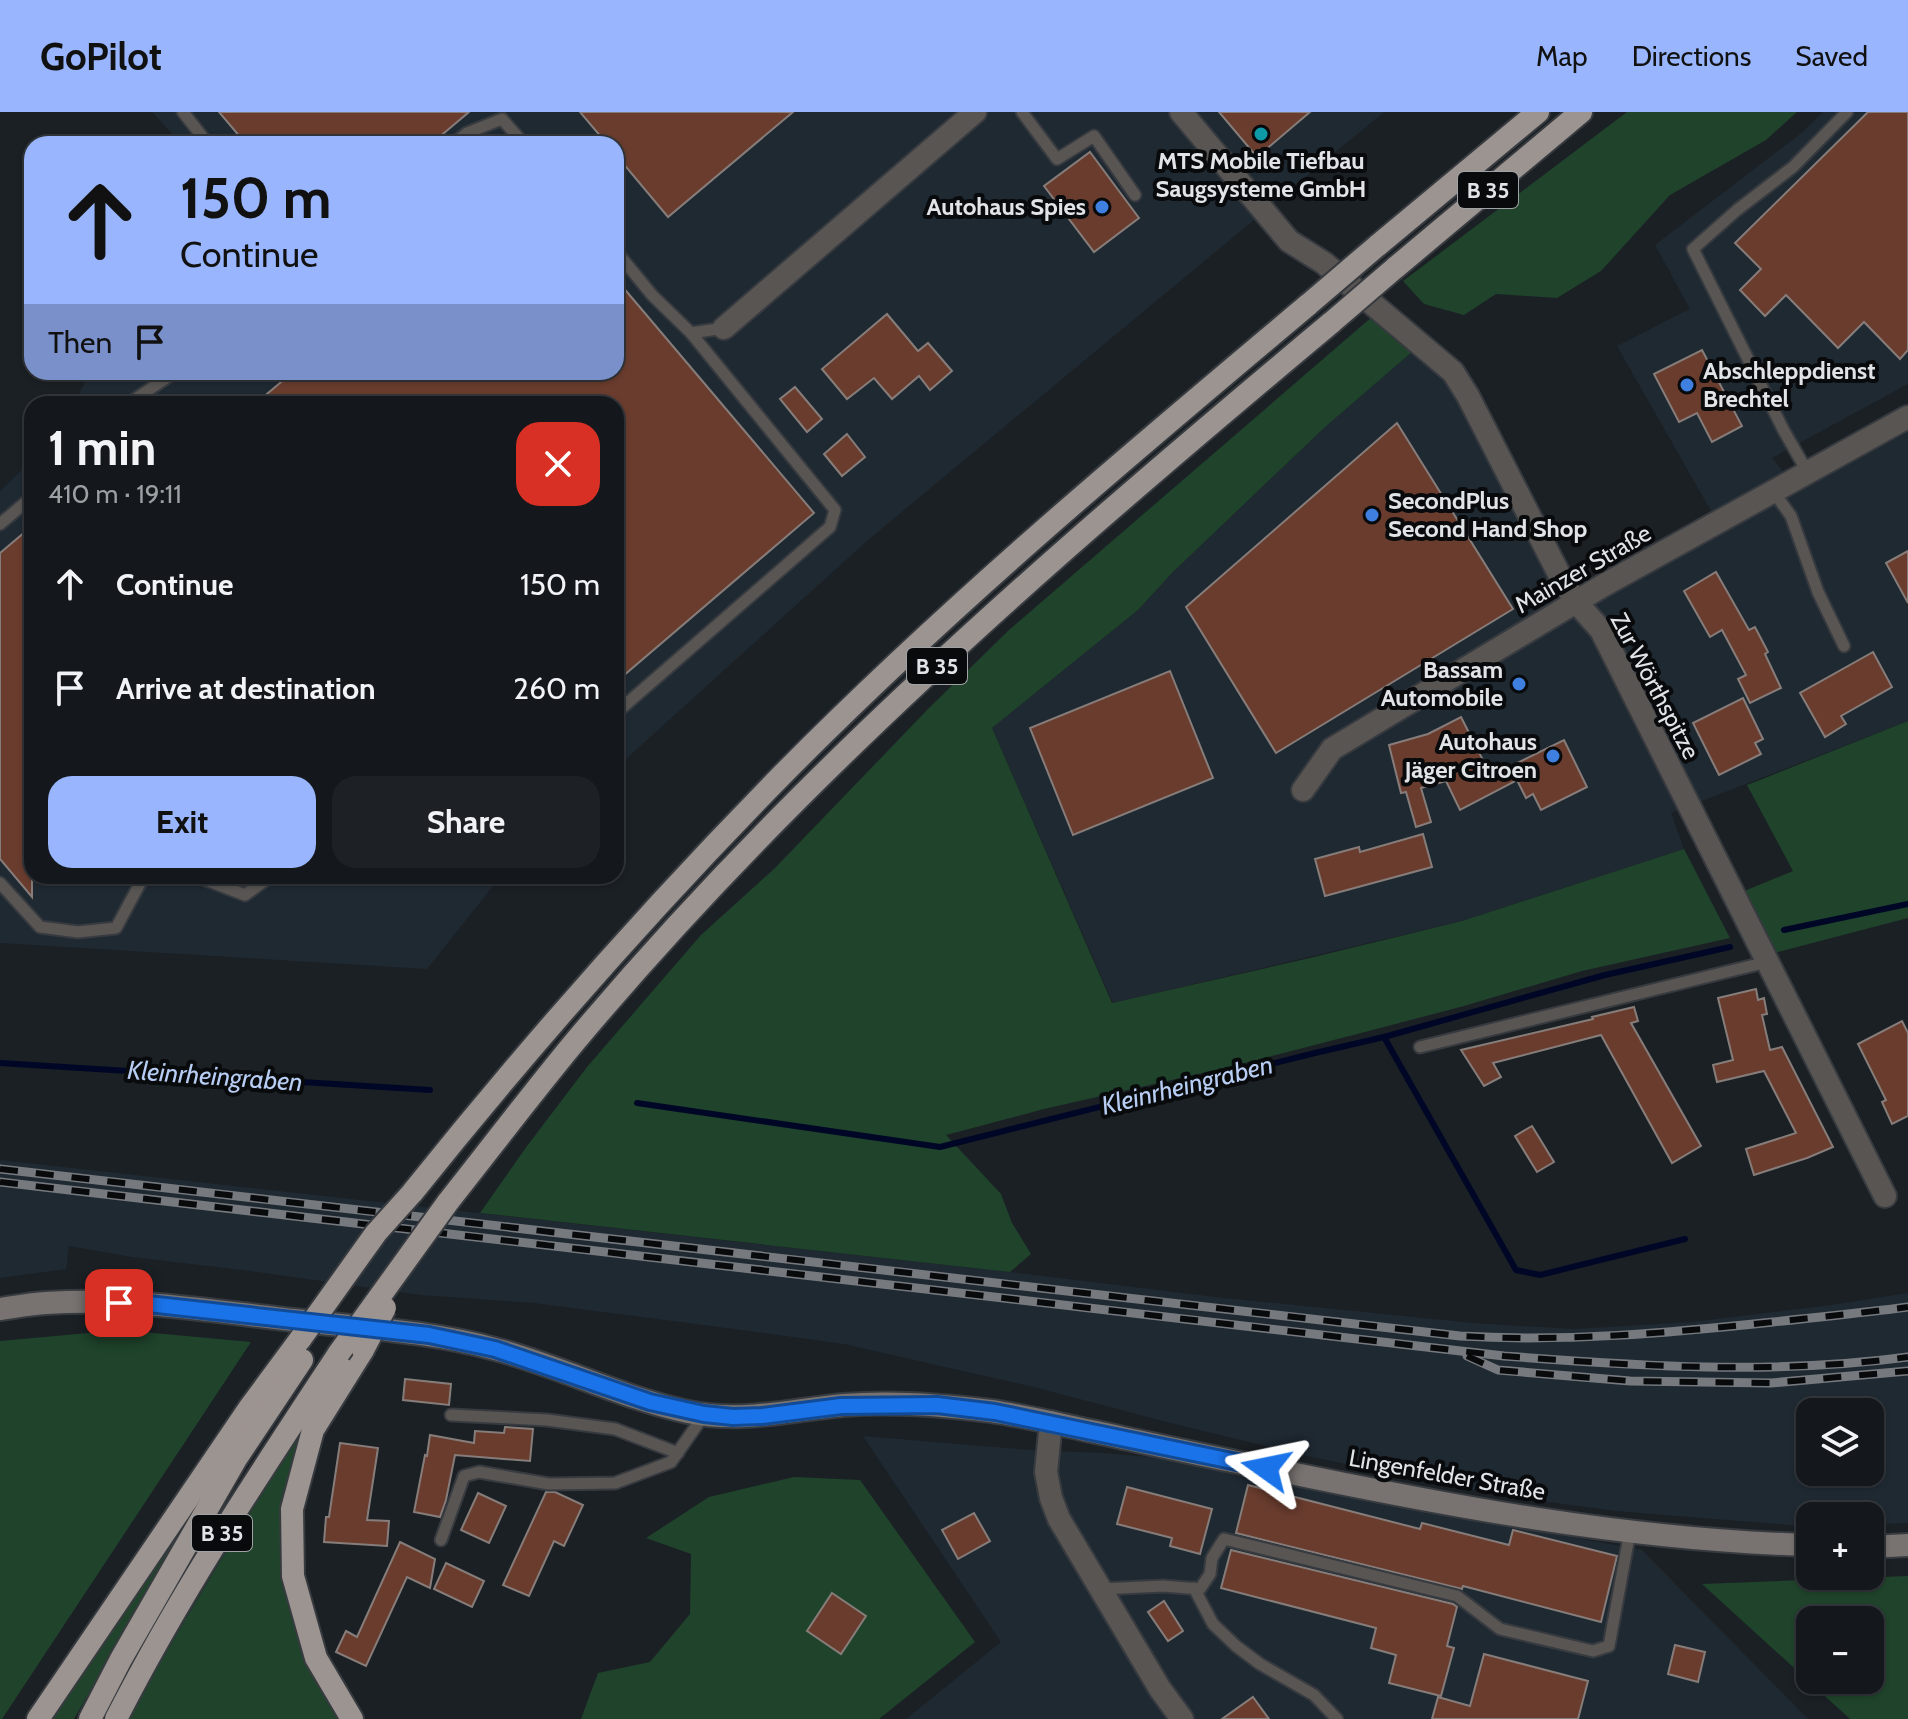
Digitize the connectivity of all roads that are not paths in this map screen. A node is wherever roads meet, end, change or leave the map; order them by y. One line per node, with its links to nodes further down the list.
1 (183, 112): 9 (lane)
2 (975, 112): 14 (street)
3 (1022, 112): 12 (lane)
4 (1181, 112): 23 (street, Zur Wörthspitze)
5 (1538, 112): 36 (highway, B 35, bridge)
6 (1581, 112): 34 (highway, B 35, bridge)
7 (1847, 112): 19 (lane)
8 (499, 116): 10 (lane); 11 (lane)
9 (202, 136)
10 (463, 136)
11 (517, 136)
12 (1135, 195)
13 (624, 261): 15 (lane)
14 (724, 328): 15 (lane)
15 (691, 333): 25 (lane)
16 (163, 380): 17 (lane)
17 (140, 396)
18 (1908, 417): 19 (street, Mainzer Straße)
19 (1808, 473): 20 (street, Mainzer Straße)
20 (1773, 491): 23 (street, Mainzer Straße); 24 (lane)
21 (24, 504): 22 (lane)
22 (0, 524)
23 (1576, 602): 26 (street, Mainzer Straße); 31 (street, Zur Wörthspitze)
24 (1844, 646)
25 (624, 706)
26 (1303, 790)
27 (0, 883): 28 (lane)
28 (140, 884)
29 (217, 884): 30 (lane)
30 (260, 884)
31 (1767, 962): 32 (lane); 33 (street, Zur Wörthspitze)
32 (1420, 1047)
33 (1885, 1196)
34 (409, 1256): 50 (highway, B 35, bridge); 51 (highway, bridge)
35 (0, 1309): 37 (main road, Lingenfelder Straße)
36 (308, 1340): 48 (highway); 49 (highway)
37 (704, 1414): 39 (main road, Lingenfelder Straße); 40 (lane)
38 (451, 1415): 40 (lane)
39 (1051, 1422): 41 (main road, Lingenfelder Straße); 47 (street)
40 (678, 1453): 42 (lane)
41 (1630, 1531): 43 (main road, Lingenfelder Straße); 46 (lane)
42 (441, 1540)
43 (1796, 1544)
44 (1908, 1545): 45 (main road)
45 (1884, 1546)
46 (1194, 1588): 47 (lane); 53 (lane)
47 (1101, 1590): 52 (street)
48 (38, 1719)
49 (90, 1719)
50 (116, 1719)
51 (352, 1719)
52 (1182, 1719)
53 (1337, 1719)

